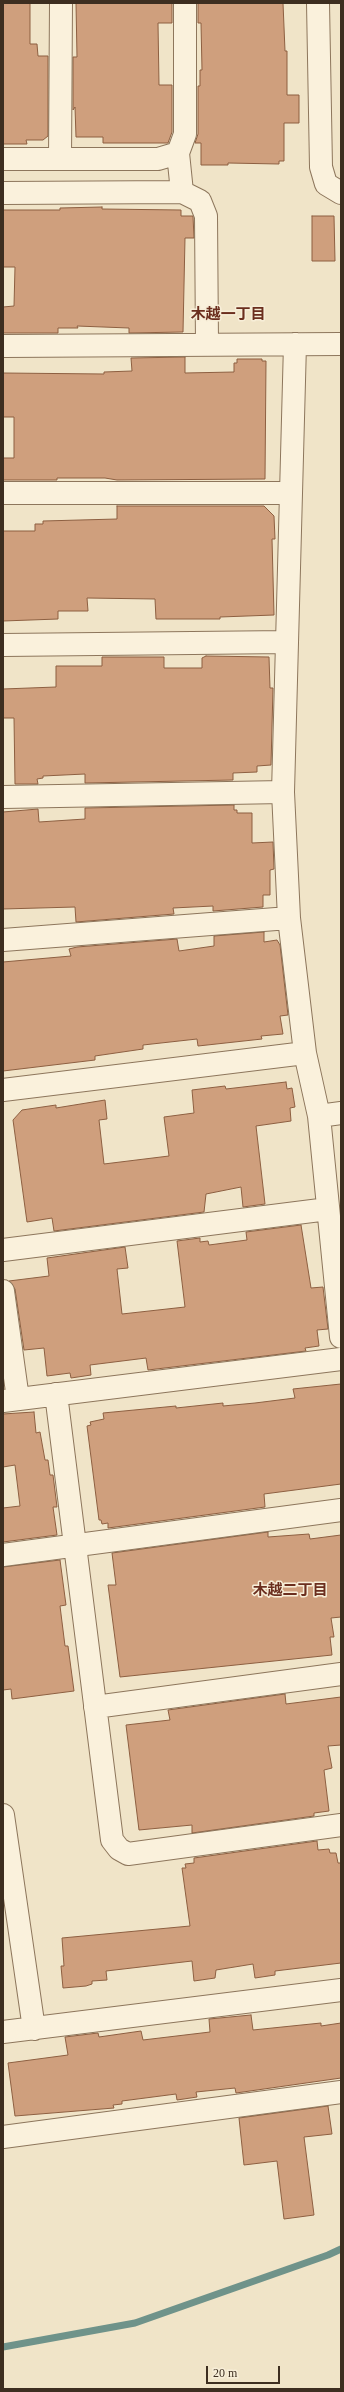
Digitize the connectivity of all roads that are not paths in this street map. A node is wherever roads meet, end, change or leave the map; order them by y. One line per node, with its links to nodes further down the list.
1 (61, 3): 6 (street)
2 (185, 3): 4 (street)
3 (318, 3): 9 (street)
4 (178, 153): 6 (street); 7 (street)
5 (3, 159): 6 (street)
6 (60, 159)
7 (182, 192): 8 (street); 10 (street)
8 (3, 193)
9 (341, 193)
10 (208, 344): 11 (street); 13 (street)
11 (295, 344): 12 (street); 15 (street)
12 (341, 344)
13 (3, 346)
14 (3, 493): 15 (street)
15 (291, 493): 16 (street)
16 (287, 642): 17 (street); 18 (street)
17 (3, 645)
18 (283, 792): 19 (street); 20 (street)
19 (3, 797)
20 (289, 918): 21 (street); 22 (street)
21 (3, 940)
22 (305, 1052): 23 (street); 25 (street)
23 (3, 1090)
24 (341, 1113): 25 (street)
25 (319, 1116): 26 (street)
26 (328, 1210): 27 (street); 29 (street)
27 (3, 1250)
28 (3, 1291): 32 (street)
29 (341, 1337)
30 (341, 1359): 31 (street)
31 (56, 1394): 32 (street); 34 (street)
32 (10, 1400)
33 (341, 1510): 34 (street)
34 (75, 1546): 35 (street); 37 (street)
35 (3, 1555)
36 (341, 1674): 37 (street)
37 (95, 1707): 39 (street)
38 (3, 1814): 40 (street)
39 (341, 1825)
40 (6, 1864): 42 (street)
41 (341, 1990): 42 (street)
42 (34, 2028): 43 (street)
43 (3, 2032)
44 (341, 2092): 45 (street)
45 (3, 2137)

